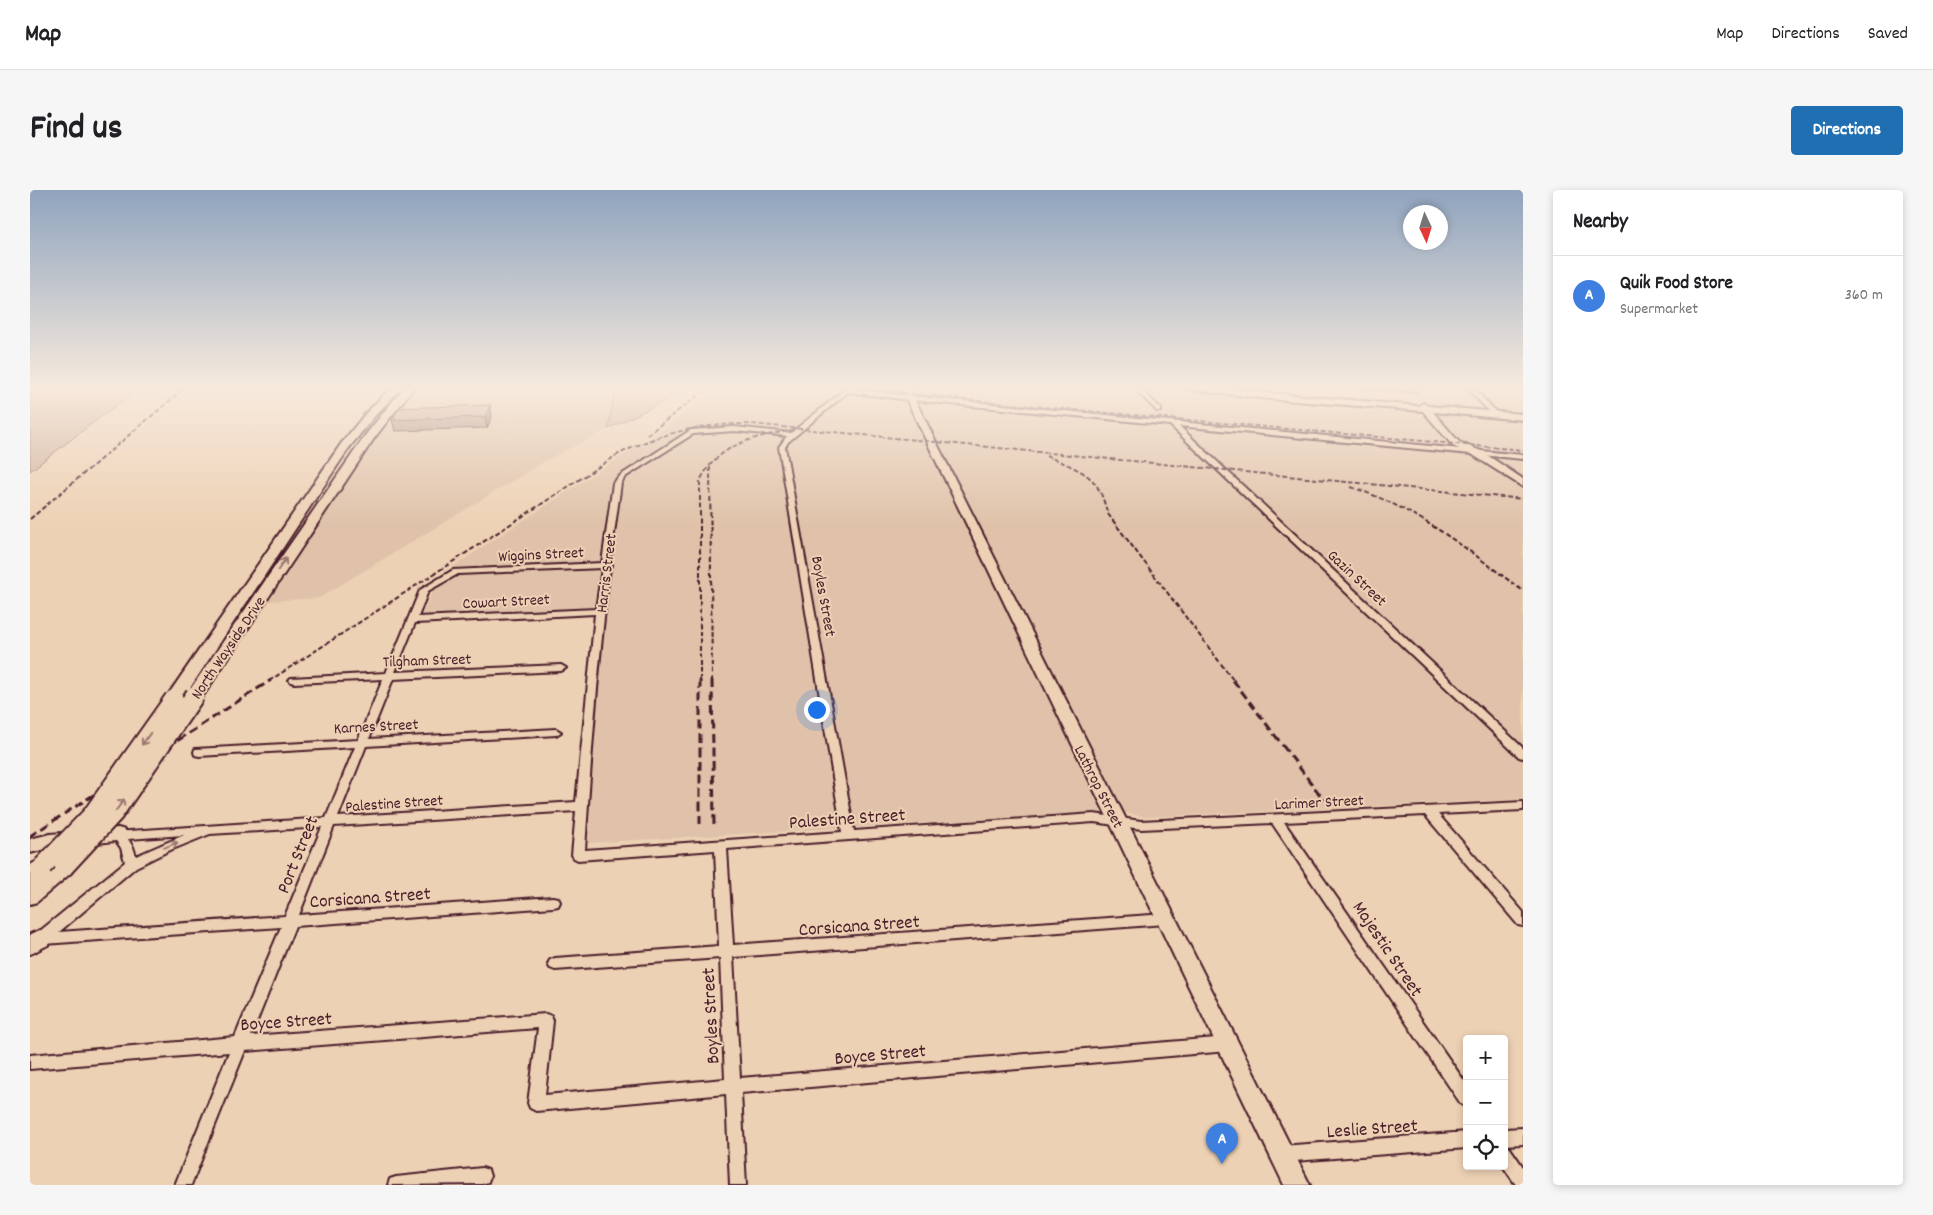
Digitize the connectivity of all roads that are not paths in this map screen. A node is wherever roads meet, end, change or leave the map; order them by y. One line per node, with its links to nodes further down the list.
1 (357, 432): 16 (main road, North Wayside Drive)
2 (373, 432): 16 (main road, North Wayside Drive, one-way to 2)
3 (690, 432): 14 (street, Harris Street)
4 (767, 432): 10 (street, Harris Street)
5 (795, 432): 10 (street, Boyles Street)
6 (927, 432): 31 (street, Lathrop Street)
7 (1182, 432): 25 (street, Gazin Street)
8 (1277, 432): 11 (street)
9 (1446, 432): 11 (street)
10 (792, 435): 34 (street, Boyles Street)
11 (1477, 453): 12 (street); 13 (street)
12 (1523, 457)
13 (1523, 484)
14 (608, 565): 15 (street, Wiggins Street); 17 (street, Harris Street)
15 (475, 571): 18 (street, Port Street)
16 (247, 605): 39 (main road, North Wayside Drive, one-way to 16, bridge); 40 (main road, North Wayside Drive, one-way to 40, bridge)
17 (600, 611): 18 (street, Cowart Street); 26 (street, Harris Street)
18 (412, 620): 20 (street, Port Street)
19 (561, 668): 20 (street, Tilgham Street)
20 (389, 675): 21 (street, Tilgham Street); 23 (street, Port Street)
21 (294, 680)
22 (556, 732): 23 (street, Karnes Street)
23 (362, 742): 24 (street, Karnes Street); 30 (street, Port Street)
24 (199, 752)
25 (1523, 754)
26 (582, 806): 30 (street, Palestine Street); 37 (street, Harris Street)
27 (1523, 806): 28 (street, Larimer Street)
28 (1428, 811): 29 (street, Larimer Street); 45 (street)
29 (1276, 820): 31 (street, Larimer Street); 53 (street, Majestic Street)
30 (330, 822): 32 (street, Palestine Street); 43 (street, Port Street)
31 (1117, 822): 34 (street, Palestine Street); 44 (street, Lathrop Street)
32 (211, 829): 33 (street, Palestine Street); 38 (street, one-way to 32)
33 (118, 834): 36 (main road); 38 (street)
34 (849, 836): 35 (street, Palestine Street)
35 (721, 845): 37 (street, Palestine Street); 47 (street, Boyles Street)
36 (30, 846)
37 (578, 855)
38 (132, 864): 46 (street)
39 (64, 867): 41 (main road, North Wayside Drive)
40 (36, 871)
41 (30, 896)
42 (553, 902): 43 (street, Corsicana Street)
43 (290, 920): 46 (street, Corsicana Street); 49 (street, Port Street)
44 (1165, 920): 47 (street, Corsicana Street); 50 (street, Lathrop Street)
45 (1523, 921)
46 (33, 944)
47 (726, 953): 48 (street, Corsicana Street); 52 (street, Boyles Street)
48 (554, 964)
49 (240, 1044): 51 (street, Boyce Street); 52 (street, Boyce Street); 61 (street, Port Street)
50 (1228, 1044): 52 (street, Boyce Street); 57 (street, Lathrop Street)
51 (30, 1062)
52 (733, 1085): 63 (street, Boyles Street)
53 (1463, 1093)
54 (1523, 1136): 55 (street)
55 (1508, 1137)
56 (1463, 1140): 57 (street, Leslie Street)
57 (1281, 1154): 64 (street, Lathrop Street)
58 (1508, 1160): 60 (street)
59 (482, 1176): 62 (street)
60 (1523, 1181)
61 (184, 1185)
62 (396, 1185)
63 (738, 1185)
64 (1297, 1185)

